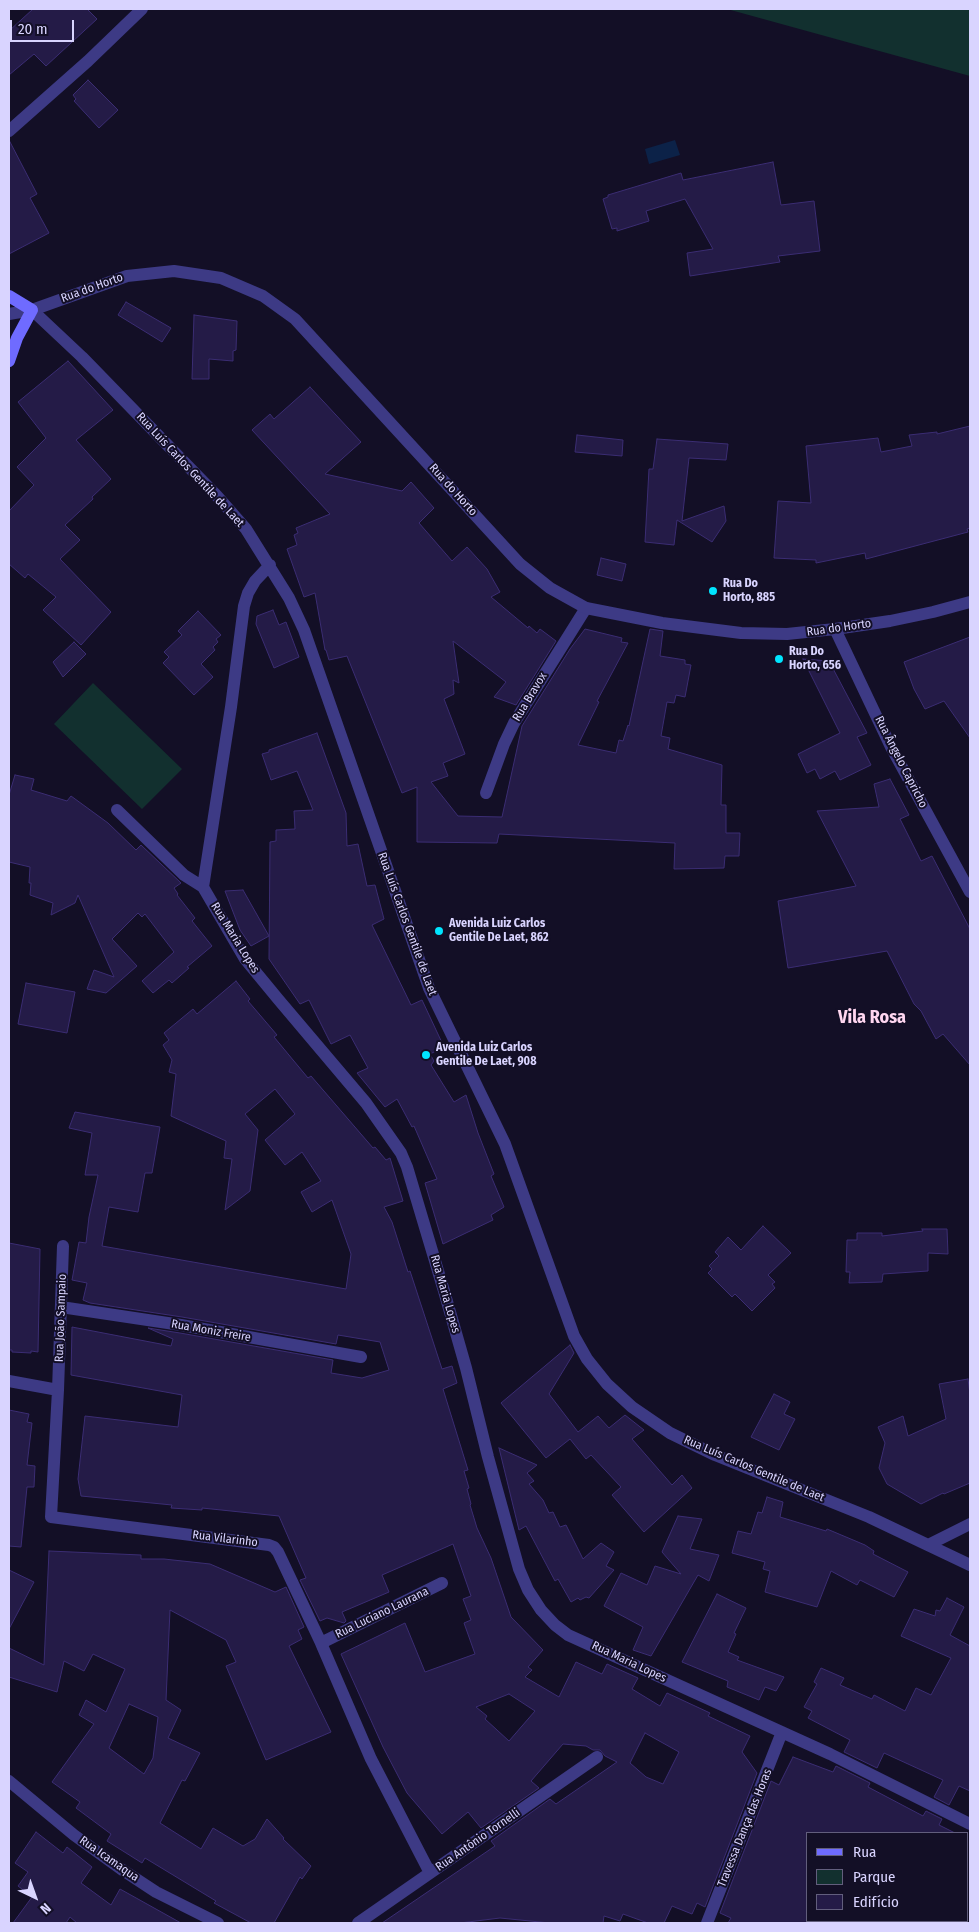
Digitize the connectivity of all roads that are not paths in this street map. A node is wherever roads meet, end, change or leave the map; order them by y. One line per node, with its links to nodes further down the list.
1 (142, 9): 2 (street)
2 (9, 131)
3 (9, 296): 4 (main road, Rua Luís Carlos Gentile de Laet)
4 (32, 310): 5 (street, Rua do Horto); 6 (main road); 7 (street, Rua Luís Carlos Gentile de Laet); 9 (street, Rua do Horto)
5 (9, 314)
6 (9, 360)
7 (270, 565): 13 (street); 21 (street, Rua Luís Carlos Gentile de Laet)
8 (970, 602): 10 (street, Rua do Horto)
9 (586, 608): 10 (street, Rua do Horto); 11 (street, Rua Bravox)
10 (835, 629): 14 (street, Rua Ângelo Capricho)
11 (486, 793)
12 (117, 810): 13 (street)
13 (203, 888): 25 (street, Rua Maria Lopes)
14 (970, 892)
15 (63, 1246): 16 (street, Rua João Sampaio)
16 (61, 1307): 17 (street, Rua Moniz Freire); 19 (street, Rua João Sampaio)
17 (361, 1358)
18 (9, 1381): 19 (street)
19 (58, 1390): 24 (street, Rua Vilarinho)
20 (970, 1524): 21 (street)
21 (928, 1545): 22 (street, Rua Luís Carlos Gentile de Laet)
22 (970, 1565)
23 (442, 1584): 24 (street, Rua Luciano Laurana)
24 (321, 1643): 29 (street, Rua Vilarinho)
25 (782, 1732): 28 (street, Rua Maria Lopes); 32 (street, Travessa Dança das Horas)
26 (597, 1756): 29 (street, Rua Antônio Tornelli)
27 (9, 1781): 30 (street, Rua Icamaqua)
28 (970, 1824)
29 (430, 1873): 31 (street, Rua Antônio Tornelli)
30 (218, 1923)
31 (358, 1923)
32 (708, 1923)

